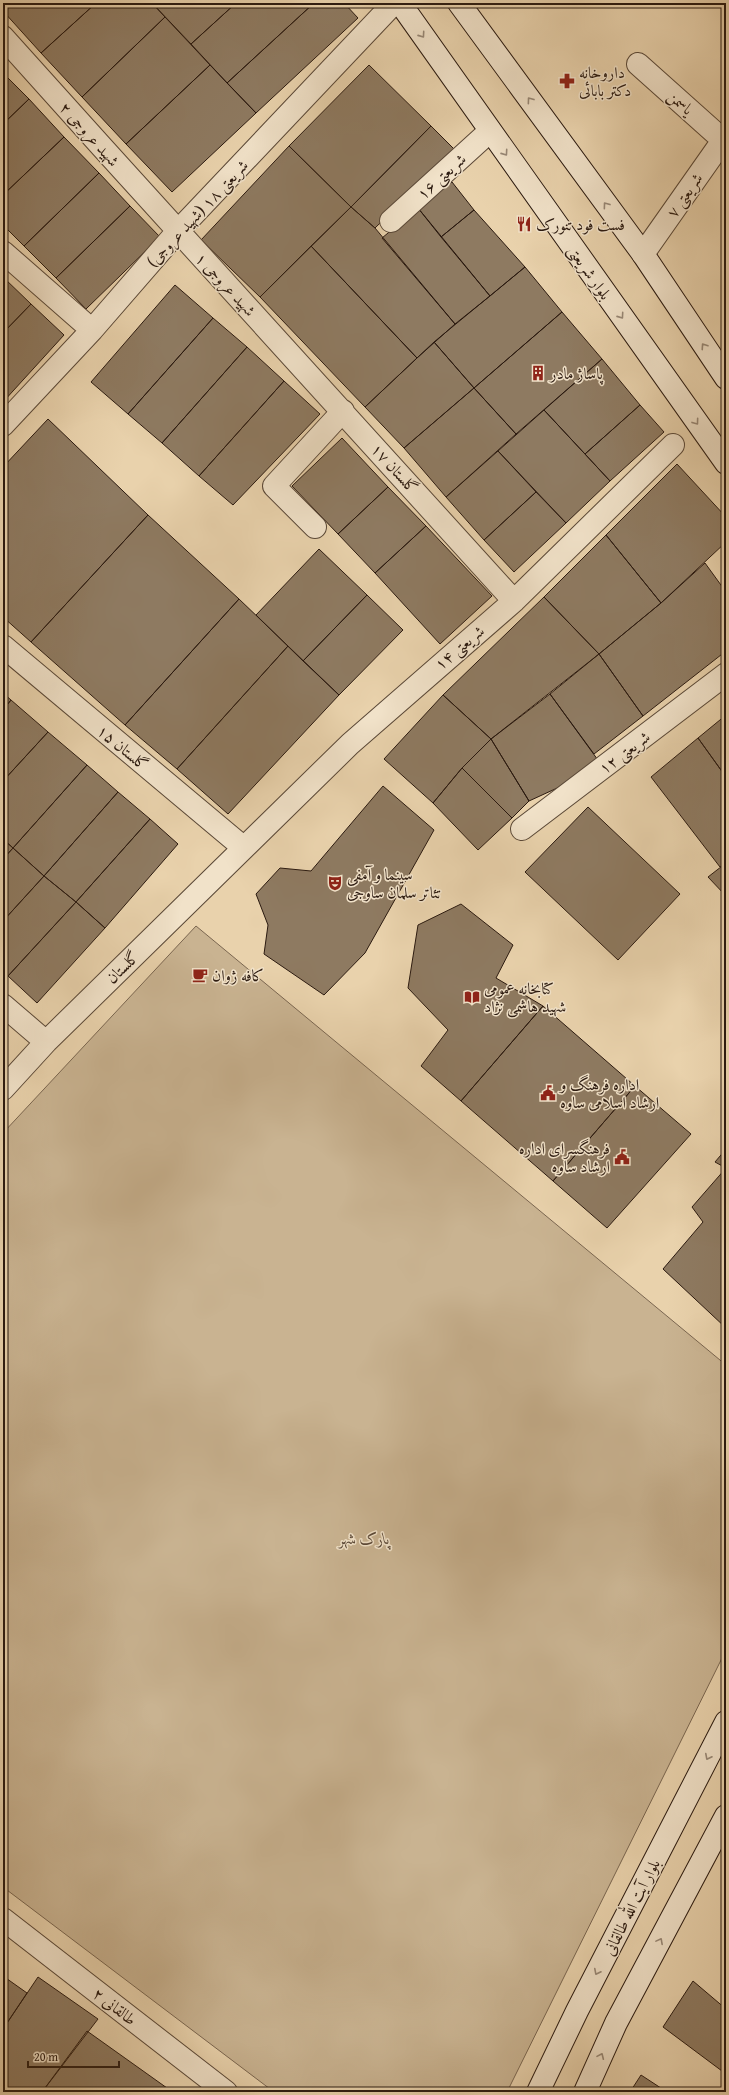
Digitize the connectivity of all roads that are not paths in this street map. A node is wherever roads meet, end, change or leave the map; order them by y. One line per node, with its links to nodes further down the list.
1 (394, 3): 9 (street, شریعتی ۱۸ (شهید عروجی))
2 (400, 3): 6 (street, بلوار شریعتی, one-way to 6)
3 (459, 3): 11 (street, one-way to 3)
4 (3, 37): 9 (street, شهید عروجی ۲)
5 (638, 64): 7 (street, یاسمن)
6 (490, 131): 8 (street, شریعتی ۱۶); 18 (street, بلوار شریعتی, one-way to 18)
7 (725, 138): 11 (street, شریعتی ۷)
8 (392, 221)
9 (177, 232): 12 (street, شریعتی ۱۸ (شهید عروجی)); 13 (street, شهید عروجی ۱)
10 (3, 252): 12 (street)
11 (643, 254): 14 (street, one-way to 11)
12 (92, 330): 16 (street, شریعتی ۱۸ (شهید عروجی))
13 (275, 336): 15 (street, گلستان ۱۷)
14 (726, 378)
15 (343, 411): 19 (street); 20 (street, گلستان ۱۷)
16 (3, 425)
17 (673, 445): 20 (street, شریعتی ۱۴)
18 (726, 463)
19 (315, 527)
20 (514, 601): 24 (street, شریعتی ۱۴)
21 (3, 646): 24 (street, گلستان ۱۵)
22 (726, 674): 23 (street, شریعتی ۱۲)
23 (522, 829)
24 (244, 848): 26 (street, گلستان)
25 (3, 1005): 26 (street)
26 (46, 1042): 27 (street, گلستان)
27 (3, 1089)
28 (726, 1722): 32 (street, بلوار آیت الله طالقانی, one-way to 32)
29 (726, 1816): 33 (street, one-way to 29)
30 (3, 1919): 31 (street, طالقانی ۲)
31 (226, 2092)
32 (538, 2092)
33 (585, 2092)

